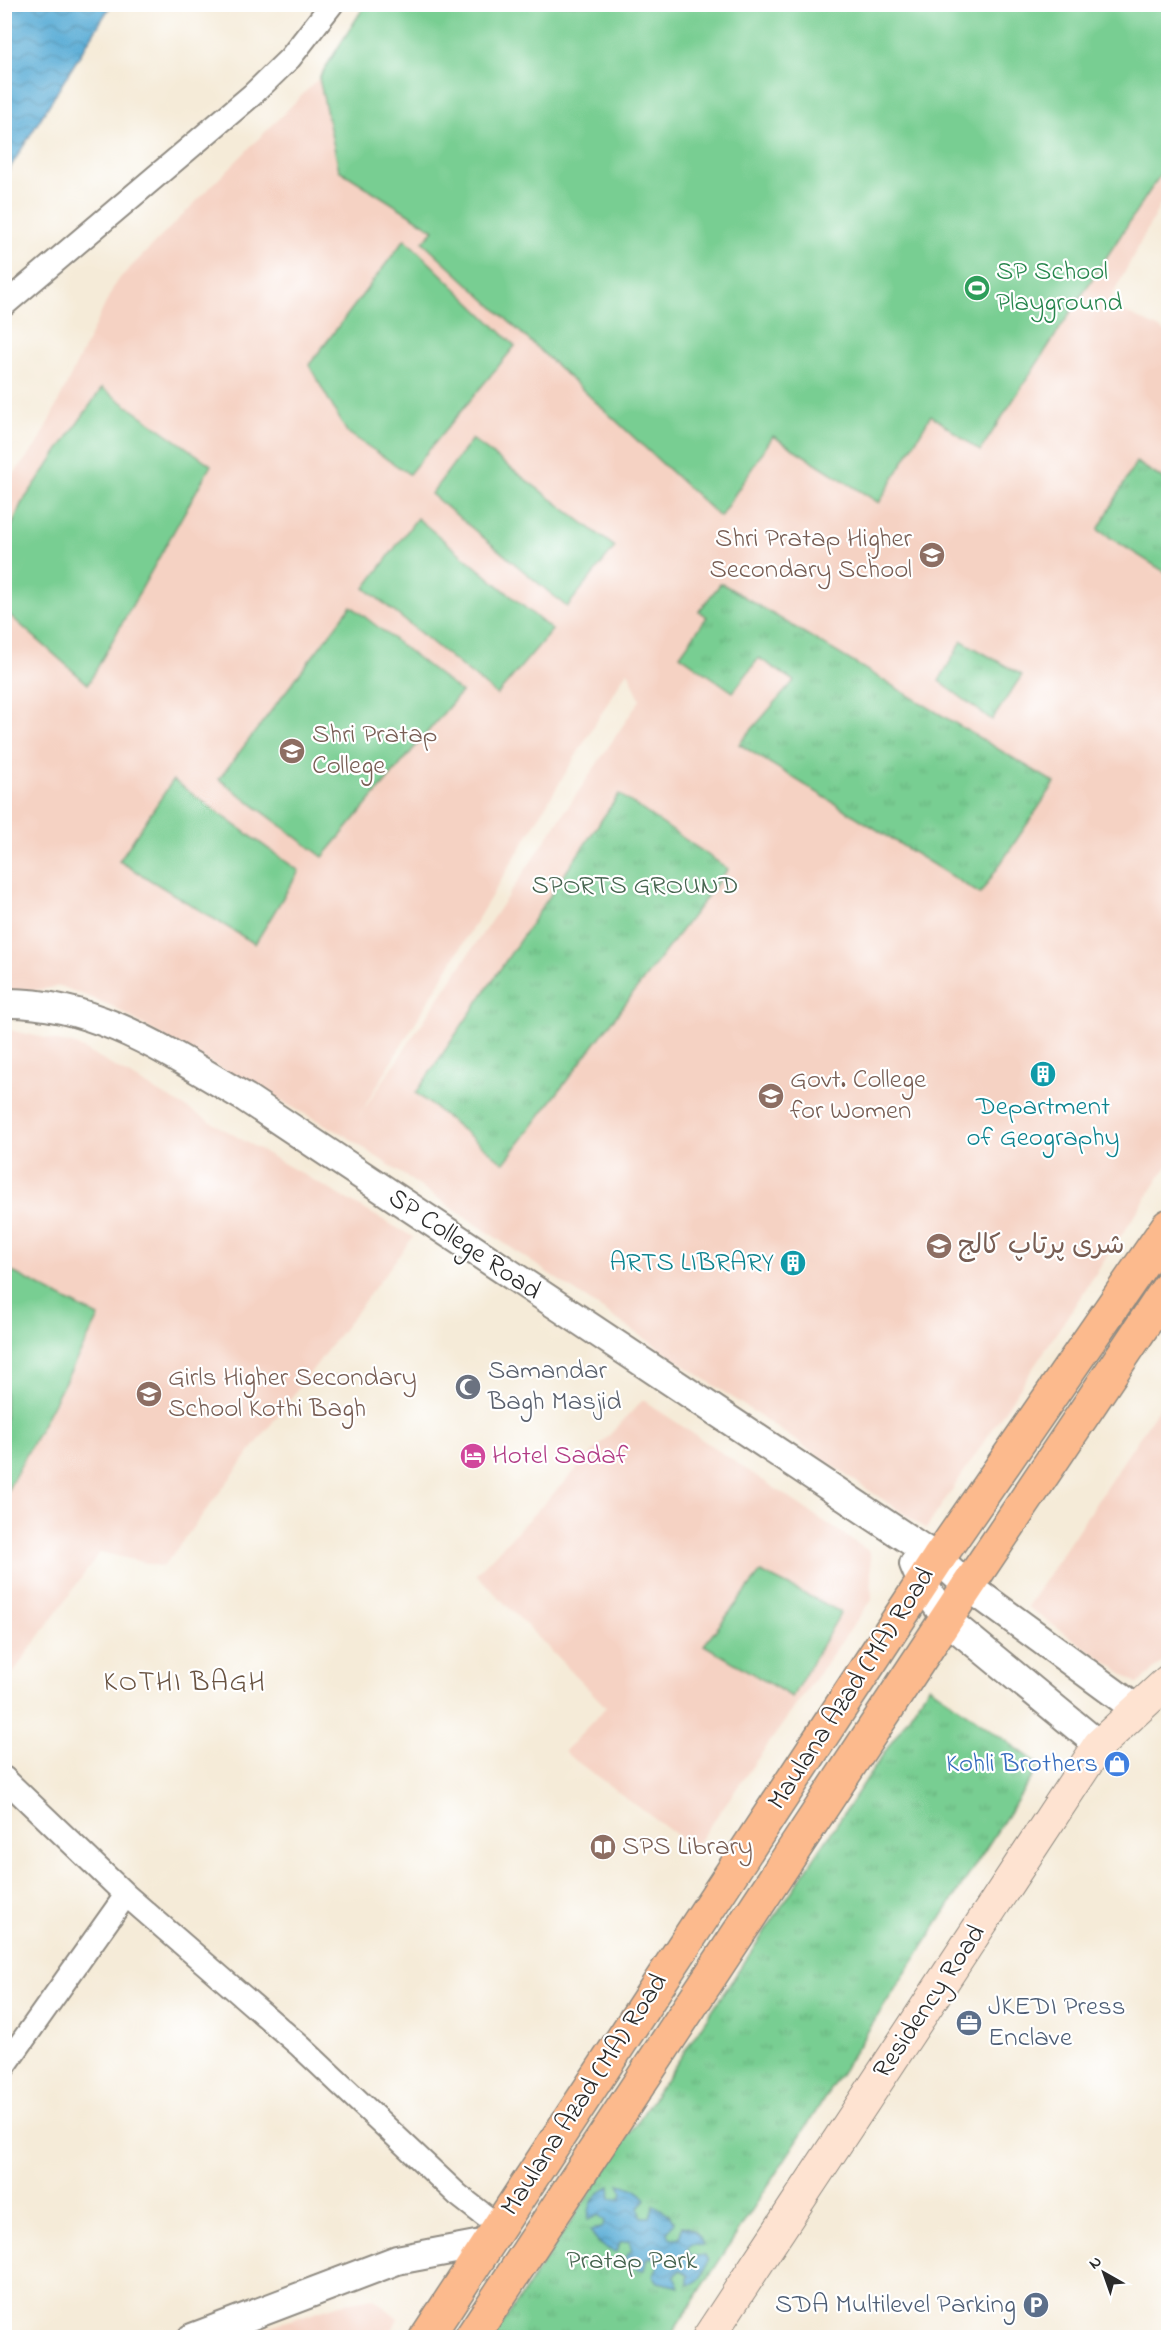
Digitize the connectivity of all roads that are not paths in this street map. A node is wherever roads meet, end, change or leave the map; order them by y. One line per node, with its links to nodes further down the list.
1 (332, 4): 2 (street)
2 (4, 305)
3 (4, 1003): 6 (street, SP College Road)
4 (1168, 1227): 6 (main road, Maulana Azad (MA) Road)
5 (1168, 1288): 7 (main road, Maulana Azad (MA) Road)
6 (930, 1571): 7 (street); 8 (street); 15 (main road, Maulana Azad (MA) Road)
7 (968, 1586): 8 (main road, Maulana Azad (MA) Road); 10 (street)
8 (947, 1620): 11 (street); 18 (main road, Maulana Azad (MA) Road)
9 (1168, 1681): 10 (main road, Residency Road)
10 (1136, 1709): 11 (main road, Residency Road)
11 (1099, 1745): 19 (main road, Residency Road)
12 (4, 1778): 13 (street)
13 (126, 1895): 14 (street); 15 (street)
14 (4, 2067)
15 (492, 2234): 16 (street); 17 (main road, Maulana Azad (MA) Road)
16 (192, 2337)
17 (426, 2337)
18 (471, 2337)
19 (708, 2337)

